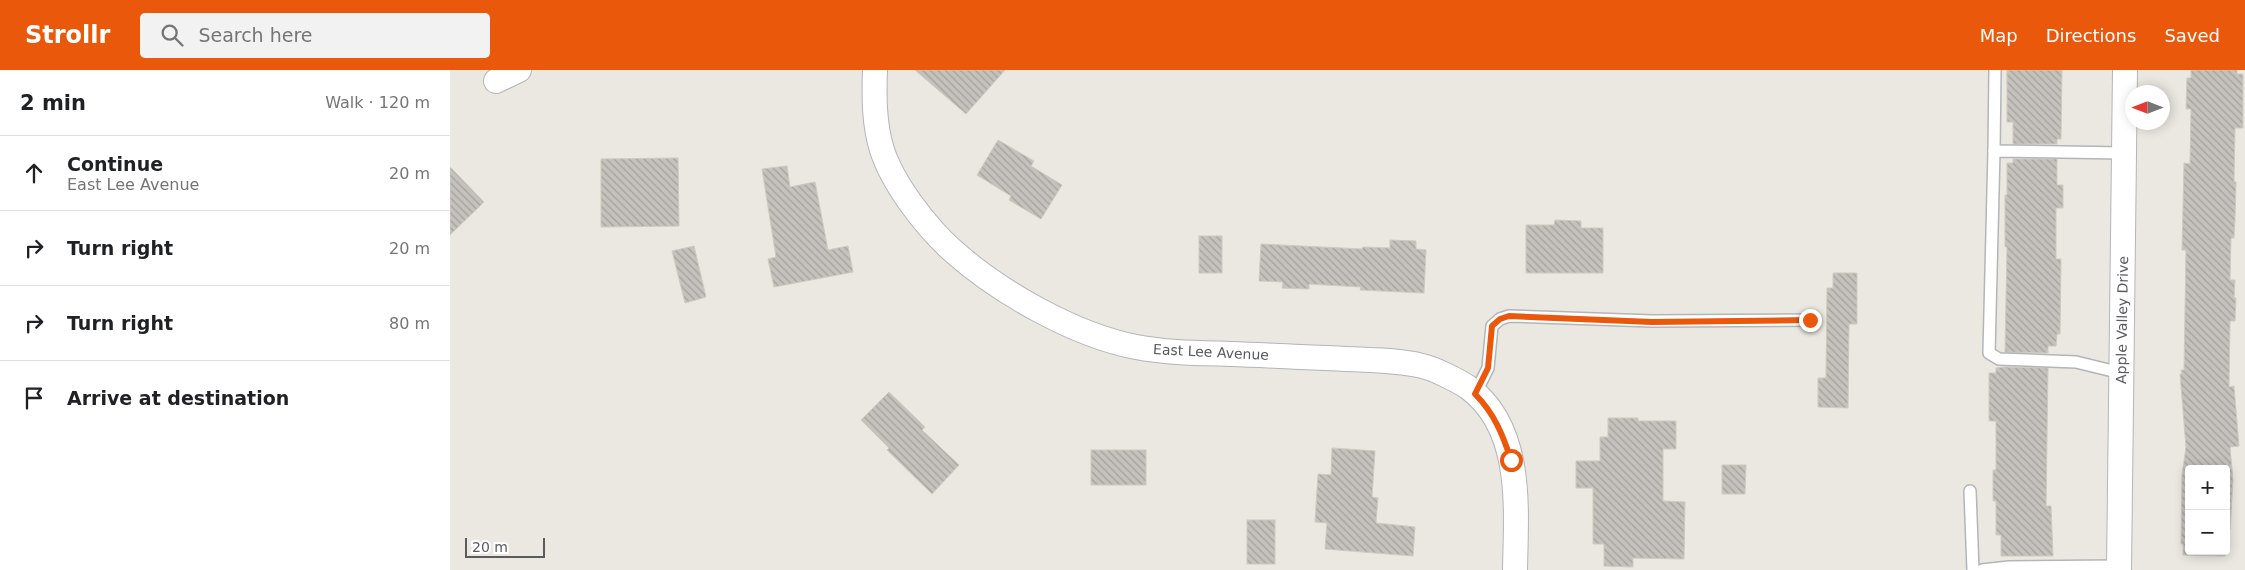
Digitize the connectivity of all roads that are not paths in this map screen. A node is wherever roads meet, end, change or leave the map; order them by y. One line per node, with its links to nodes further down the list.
1 (519, 70): 5 (street)
2 (876, 70): 10 (street, East Lee Avenue)
3 (1995, 70): 6 (lane)
4 (2125, 70): 7 (street, Apple Valley Drive)
5 (496, 81)
6 (1994, 150): 7 (lane); 9 (lane)
7 (2123, 153): 9 (street, Apple Valley Drive)
8 (1810, 320): 10 (lane)
9 (2121, 373): 12 (street, Apple Valley Drive)
10 (1475, 394): 13 (street, East Lee Avenue)
11 (1970, 491): 14 (lane)
12 (2119, 568): 15 (lane)
13 (1515, 570)
14 (1974, 570)
15 (1982, 570)

